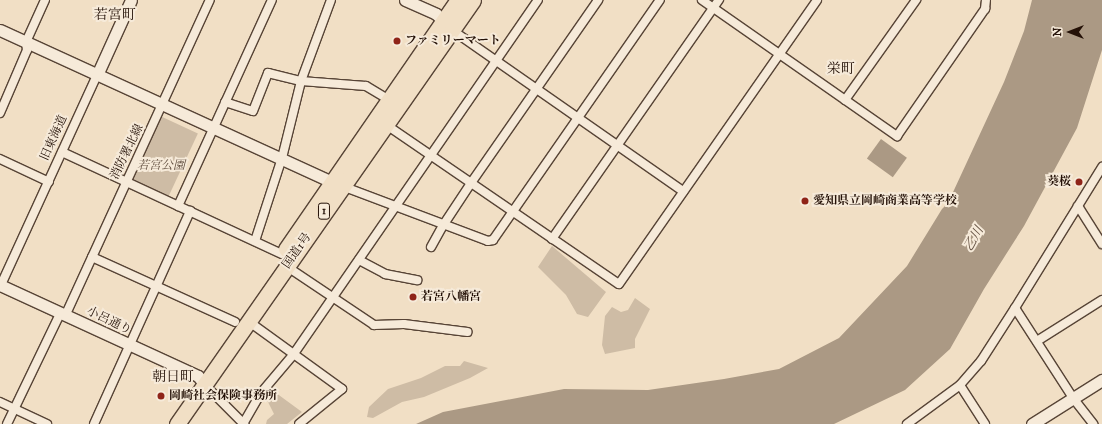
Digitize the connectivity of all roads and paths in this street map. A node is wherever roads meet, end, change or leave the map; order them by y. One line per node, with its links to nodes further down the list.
1 (45, 0): 20 (street)
2 (131, 0): 23 (street, 旧東海道)
3 (210, 0): 29 (street, 消防署北線)
4 (272, 0): 28 (street)
5 (331, 0): 24 (street)
6 (405, 0): 18 (street)
7 (458, 0): 18 (highway, 国道1号 / 1)
8 (473, 0): 18 (highway, 国道1号 / 1)
9 (538, 0): 22 (street)
10 (598, 0): 25 (street)
11 (660, 0): 31 (street)
12 (702, 0): 17 (street)
13 (719, 0): 17 (street)
14 (817, 0): 21 (street)
15 (916, 0): 27 (street)
16 (986, 0): 27 (street)
17 (714, 8): 21 (street); 34 (street)
18 (448, 25): 22 (street); 26 (highway, 国道1号 / 1); 32 (highway, 国道1号 / 1)
19 (0, 30): 20 (street)
20 (26, 42): 23 (street); 30 (street)
21 (780, 53): 27 (street); 44 (street)
22 (496, 60): 25 (street); 36 (street)
23 (97, 75): 29 (street); 35 (street, 旧東海道)
24 (302, 81): 26 (street); 28 (street); 37 (street)
25 (538, 88): 31 (street); 42 (street)
26 (389, 100): 43 (highway, 国道1号 / 1)
27 (845, 100)
28 (225, 102): 33 (street)
29 (163, 104): 33 (street); 41 (street, 消防署北線)
30 (0, 113)
31 (579, 118): 34 (street); 49 (street)
32 (385, 124): 36 (street); 43 (highway, 国道1号 / 1)
33 (214, 128): 37 (street); 45 (street)
34 (618, 146): 44 (street); 51 (street)
35 (62, 152): 40 (street, 旧東海道); 41 (street)
36 (430, 155): 42 (street); 46 (street)
37 (282, 158): 43 (street); 52 (street)
38 (0, 159): 40 (street)
39 (1102, 167): 47 (street)
40 (49, 182): 59 (street, 旧東海道)
41 (126, 182): 45 (street); 55 (street, 消防署北線)
42 (471, 183): 49 (street); 50 (street)
43 (336, 184): 46 (street); 56 (highway, 国道1号 / 1)
44 (683, 191): 51 (street)
45 (178, 206): 48 (street)
46 (396, 206): 50 (street); 57 (street)
47 (1078, 206): 53 (street); 63 (street)
48 (190, 211): 52 (street); 60 (street)
49 (512, 212): 50 (street); 51 (street)
50 (444, 224): 54 (street)
51 (552, 239)
52 (255, 241): 56 (street)
53 (1102, 244)
54 (432, 247)
55 (92, 257): 60 (street); 64 (street, 消防署北線)
56 (284, 260): 61 (street); 65 (highway, 国道1号 / 1)
57 (359, 260): 58 (street); 61 (street)
58 (417, 280)
59 (0, 286): 64 (street, 小呂通り)
60 (158, 286): 65 (street); 68 (street)
61 (333, 297): 66 (street); 69 (street)
62 (1102, 300): 67 (street)
63 (1015, 308): 67 (street); 72 (street)
64 (64, 313): 68 (street, 小呂通り); 75 (street, 消防署北線)
65 (242, 322): 69 (street); 70 (highway, 国道1号 / 1)
66 (467, 332)
67 (1037, 341): 73 (street)
68 (129, 345): 70 (street, 小呂通り); 78 (street)
69 (293, 355): 81 (street); 82 (street)
70 (201, 380): 79 (highway, 国道1号 / 1); 80 (highway, 国道1号 / 1); 81 (street)
71 (1102, 380): 73 (street)
72 (960, 386): 83 (street); 84 (street)
73 (1073, 398): 85 (street); 86 (street)
74 (0, 402): 75 (street)
75 (14, 408): 76 (street, 消防署北線); 77 (street)
76 (7, 424)
77 (47, 424)
78 (94, 424)
79 (165, 424)
80 (177, 424)
81 (244, 424)
82 (299, 424)
83 (907, 424)
84 (984, 424)
85 (1032, 424)
86 (1093, 424)

